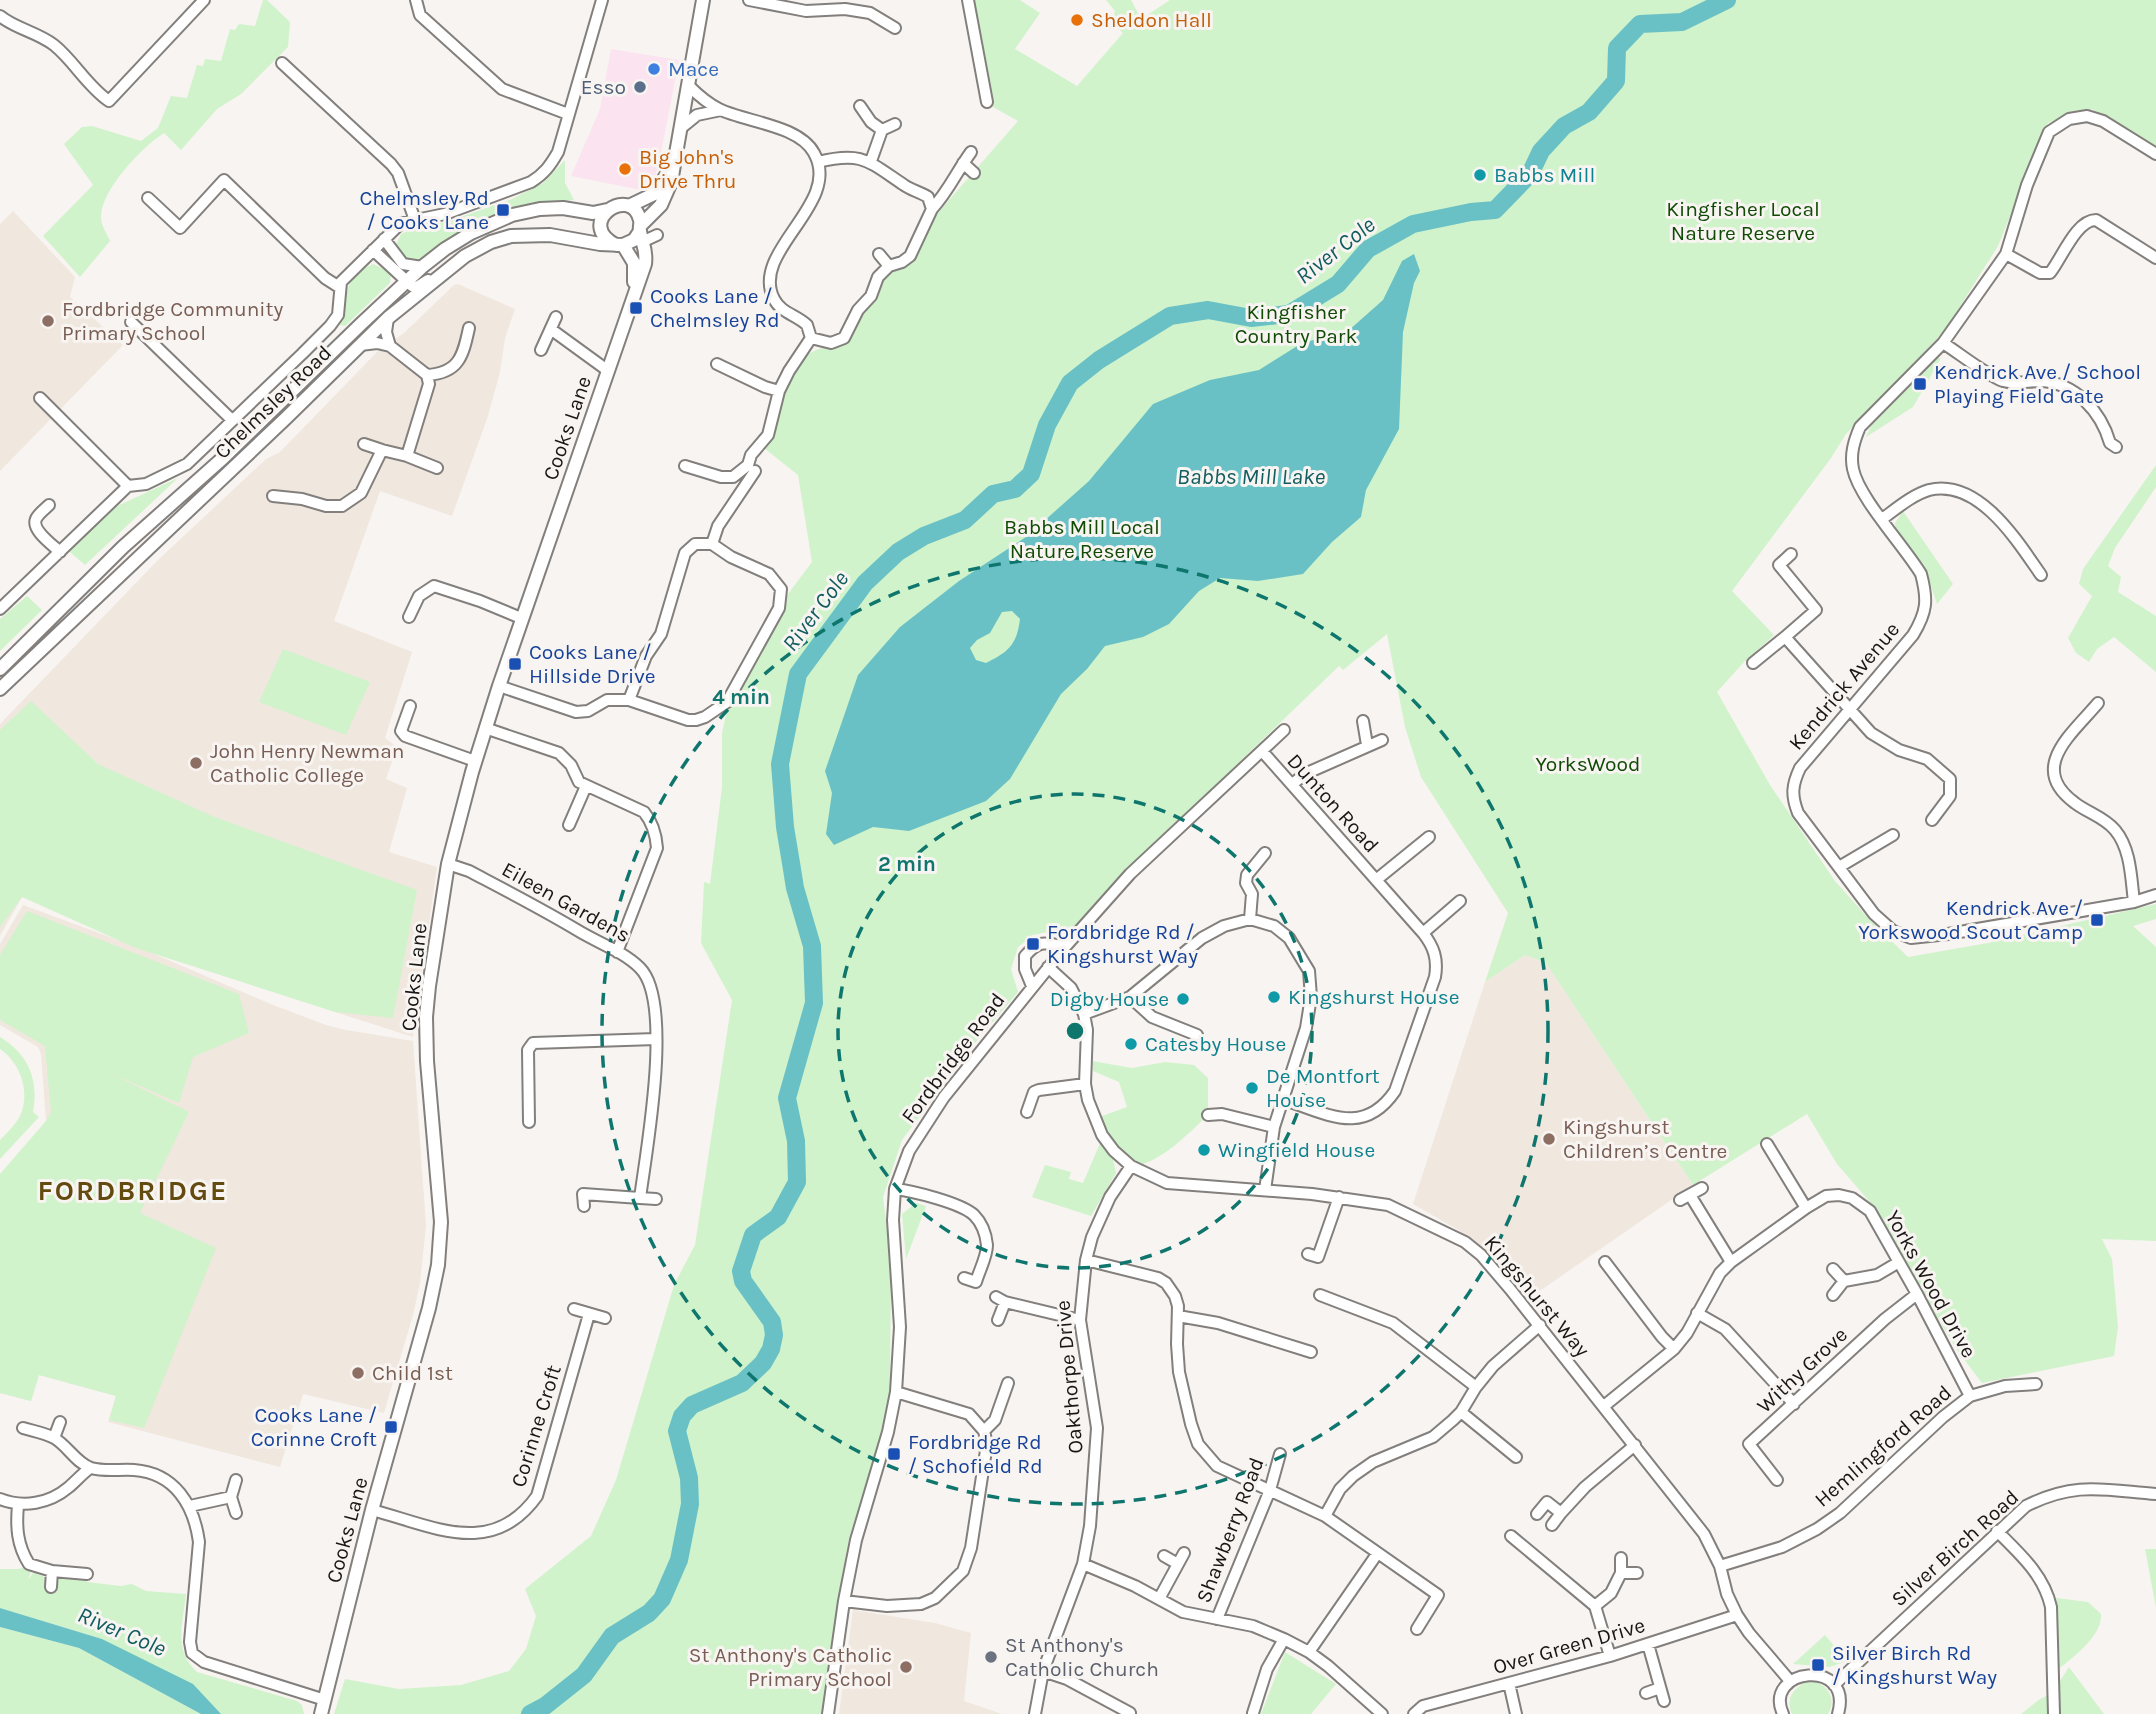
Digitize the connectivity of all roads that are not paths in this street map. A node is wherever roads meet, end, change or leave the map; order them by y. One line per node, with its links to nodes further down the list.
1 (204, 0): 7 (street)
2 (602, 0): 14 (street)
3 (703, 0): 10 (street)
4 (749, 0): 8 (street)
5 (968, 0): 11 (street)
6 (416, 1): 14 (street)
7 (0, 16)
8 (895, 29)
9 (282, 63): 30 (street)
10 (689, 86): 13 (street); 16 (street)
11 (987, 102)
12 (860, 106): 17 (street)
13 (720, 110): 16 (street); 22 (street)
14 (568, 114): 30 (street)
15 (895, 124): 17 (street)
16 (681, 128): 21 (street)
17 (882, 130): 20 (street)
18 (971, 152): 23 (street)
19 (2156, 154): 38 (street, Kendrick Avenue)
20 (871, 161): 22 (street); 27 (street)
21 (673, 162): 26 (street); 32 (street)
22 (818, 162): 29 (street)
23 (962, 163): 24 (street); 27 (street)
24 (974, 173)
25 (148, 198): 44 (street)
26 (629, 206): 28 (street); 32 (street)
27 (932, 209): 41 (street)
28 (607, 210): 35 (street, Cooks Lane); 42 (street, Chelmsley Road)
29 (804, 215): 31 (street); 51 (street)
30 (415, 220): 34 (street)
31 (815, 223)
32 (641, 232): 33 (street); 35 (street); 45 (street, Cooks Lane)
33 (657, 235)
34 (384, 239): 36 (street); 42 (street)
35 (620, 245): 40 (street, Chelmsley Road); 45 (street, Cooks Lane)
36 (373, 250): 43 (street); 44 (street)
37 (879, 254): 41 (street)
38 (2006, 254): 39 (street); 52 (street, Kendrick Avenue)
39 (2156, 258)
40 (456, 262): 43 (street); 47 (street, Chelmsley Road)
41 (889, 266): 51 (street)
42 (422, 267): 43 (street, Chelmsley Road)
43 (407, 281): 86 (street, Chelmsley Road)
44 (339, 287): 63 (street)
45 (632, 299): 57 (street, Cooks Lane)
46 (556, 317): 50 (street)
47 (388, 318): 53 (street, Chelmsley Road); 54 (street)
48 (131, 322): 63 (street)
49 (469, 328): 59 (street)
50 (552, 330): 55 (street); 57 (street)
51 (811, 338): 61 (street)
52 (1943, 343): 65 (street); 74 (street, Kendrick Avenue)
53 (360, 345): 54 (street); 88 (street, Chelmsley Road)
54 (390, 345): 59 (street)
55 (541, 350)
56 (717, 364): 58 (street)
57 (607, 370): 83 (street, Cooks Lane)
58 (733, 370): 60 (street); 61 (street)
59 (427, 375): 67 (street)
60 (729, 383)
61 (779, 391): 68 (street)
62 (40, 398): 71 (street)
63 (232, 420): 71 (street)
64 (364, 444): 66 (street)
65 (2116, 447)
66 (382, 450): 67 (street); 72 (street)
67 (407, 456): 69 (street)
68 (685, 466)
69 (437, 468)
70 (755, 471): 75 (street)
71 (128, 486): 76 (street)
72 (274, 496)
73 (49, 505): 76 (street)
74 (1882, 519): 78 (street); 92 (street, Kendrick Avenue)
75 (712, 544): 80 (street); 89 (street)
76 (60, 552): 81 (street)
77 (1791, 554): 84 (street)
78 (2041, 575)
79 (793, 584): 80 (street)
80 (781, 589): 89 (street)
81 (0, 609)
82 (409, 617): 83 (street)
83 (521, 618): 87 (street, Cooks Lane)
84 (1785, 637): 85 (street); 92 (street)
85 (1753, 663)
86 (0, 669)
87 (499, 686): 89 (street); 94 (street, Cooks Lane)
88 (0, 689)
89 (629, 700)
90 (2098, 704): 112 (street)
91 (410, 706): 99 (street)
92 (1849, 710): 102 (street); 108 (street, Kendrick Avenue)
93 (1363, 721): 97 (street)
94 (485, 728): 99 (street, Cooks Lane); 101 (street)
95 (1284, 730): 98 (street, Fordbridge Road)
96 (1382, 740): 97 (street)
97 (1367, 745): 100 (street)
98 (1262, 751): 100 (street, Dunton Road); 115 (street, Fordbridge Road)
99 (475, 761): 107 (street, Cooks Lane)
100 (1292, 784): 109 (street, Dunton Road)
101 (586, 786): 103 (street); 116 (street)
102 (1932, 820)
103 (569, 825)
104 (1893, 835): 108 (street)
105 (1429, 837): 109 (street, Dunton Road)
106 (1265, 853): 113 (street)
107 (448, 864): 116 (street, Eileen Gardens); 184 (street, Cooks Lane)
108 (1839, 867): 112 (street, Kendrick Avenue)
109 (1377, 880): 114 (street, Dunton Road)
110 (2156, 895): 112 (street, Kendrick Avenue)
111 (1460, 901): 114 (street)
112 (2134, 902)
113 (1250, 919): 119 (street); 124 (street)
114 (1423, 933): 124 (street, Dunton Road)
115 (1065, 947): 117 (street, Fordbridge Road); 118 (street)
116 (618, 951): 122 (street, Eileen Gardens)
117 (1048, 967): 118 (street, Fordbridge Road); 120 (street, Kingshurst Way)
118 (1031, 986): 132 (street, Fordbridge Road)
119 (1129, 997): 120 (street); 121 (street)
120 (1084, 1014): 123 (street, Kingshurst Way)
121 (1197, 1035)
122 (656, 1039): 127 (street); 135 (street, Eileen Gardens)
123 (1085, 1084): 125 (street); 130 (street, Kingshurst Way)
124 (1282, 1099): 128 (street)
125 (1027, 1112)
126 (1209, 1115): 128 (street)
127 (528, 1122)
128 (1273, 1128): 133 (street)
129 (1767, 1144): 138 (street)
130 (1131, 1166): 133 (street, Kingshurst Way); 140 (street, Oakthorpe Drive)
131 (1702, 1188): 142 (street)
132 (895, 1189): 145 (street); 163 (street, Fordbridge Road)
133 (1265, 1190): 134 (street, Kingshurst Way)
134 (1339, 1197): 139 (street); 157 (street, Kingshurst Way)
135 (640, 1198): 136 (street); 137 (street)
136 (656, 1199)
137 (584, 1206)
138 (1806, 1208): 142 (street, Yorks Wood Drive); 143 (street, Yorks Wood Drive)
139 (1308, 1254)
140 (1086, 1260): 153 (street); 156 (street, Oakthorpe Drive)
141 (1605, 1262): 158 (street)
142 (1731, 1262): 151 (street, Yorks Wood Drive)
143 (1899, 1262): 146 (street); 147 (street, Yorks Wood Drive)
144 (1833, 1269): 146 (street)
145 (964, 1278)
146 (1844, 1281): 149 (street)
147 (1917, 1294): 164 (street, Yorks Wood Drive); 165 (street, Withy Grove)
148 (1320, 1295): 162 (street)
149 (1833, 1295)
150 (573, 1309): 152 (street)
151 (1697, 1313): 158 (street, Yorks Wood Drive); 165 (street)
152 (589, 1314): 154 (street); 184 (street, Corinne Croft)
153 (1178, 1316): 159 (street); 178 (street)
154 (606, 1318)
155 (998, 1320): 156 (street)
156 (1080, 1320): 196 (street, Oakthorpe Drive)
157 (1540, 1325): 162 (street); 166 (street, Kingshurst Way)
158 (1674, 1349): 166 (street, Yorks Wood Drive)
159 (1311, 1352)
160 (1008, 1383): 170 (street)
161 (2036, 1384): 164 (street, Hemlingford Road)
162 (1476, 1387): 167 (street)
163 (896, 1392): 170 (street); 207 (street, Fordbridge Road)
164 (1970, 1396): 198 (street, Hemlingford Road)
165 (1794, 1404): 177 (street, Withy Grove)
166 (1604, 1406): 172 (street, Kingshurst Way)
167 (1461, 1412): 174 (street); 188 (street)
168 (60, 1422): 171 (street)
169 (23, 1428): 171 (street)
170 (985, 1431): 207 (street)
171 (54, 1438): 175 (street)
172 (1635, 1445): 186 (street); 198 (street, Kingshurst Way)
173 (1280, 1454): 178 (street, Shawberry Road)
174 (1516, 1457)
175 (90, 1468): 182 (street); 183 (street)
176 (236, 1480): 180 (street)
177 (1777, 1480)
178 (1270, 1490): 188 (street); 210 (street, Shawberry Road)
179 (2156, 1494): 190 (street, Silver Birch Road)
180 (231, 1497): 183 (street); 185 (street)
181 (0, 1499): 182 (street)
182 (18, 1505): 199 (street)
183 (190, 1506): 222 (street)
184 (372, 1510): 222 (street, Cooks Lane)
185 (236, 1513)
186 (1561, 1513): 187 (street); 189 (street)
187 (1537, 1514)
188 (1325, 1516): 193 (street)
189 (1552, 1525)
190 (1997, 1531): 219 (street, Silver Birch Road); 234 (street)
191 (1511, 1536): 208 (street)
192 (1184, 1553): 197 (street)
193 (1377, 1554): 205 (street); 214 (street)
194 (1164, 1556): 197 (street)
195 (1621, 1558): 200 (street)
196 (1083, 1564): 206 (street); 216 (street, Oakthorpe Drive)
197 (1178, 1564): 206 (street)
198 (1720, 1566): 209 (street, Kingshurst Way)
199 (52, 1571): 202 (street); 203 (street)
200 (1621, 1573): 201 (street); 208 (street)
201 (1637, 1573)
202 (87, 1574)
203 (51, 1587)
204 (1449, 1589): 205 (street)
205 (1438, 1595): 211 (street)
206 (1159, 1598): 210 (street)
207 (844, 1601): 227 (street, Fordbridge Road)
208 (1595, 1605): 215 (street)
209 (1737, 1615): 213 (street, Over Green Drive); 217 (street, Kingshurst Way)
210 (1217, 1619): 212 (street)
211 (1422, 1625)
212 (1284, 1639): 214 (street); 225 (street)
213 (1648, 1644): 215 (street, Over Green Drive); 220 (street)
214 (1309, 1652): 229 (street)
215 (1610, 1656): 218 (street, Over Green Drive)
216 (1043, 1671): 224 (street); 228 (street, Oakthorpe Drive)
217 (1790, 1681): 219 (street); 232 (street)
218 (1509, 1684): 230 (street, Over Green Drive); 231 (street)
219 (1834, 1685): 233 (street)
220 (1660, 1688): 221 (street); 223 (street)
221 (1646, 1693)
222 (325, 1700): 226 (street, Cooks Lane)
223 (1664, 1701)
224 (1130, 1713)
225 (1253, 1713)
226 (321, 1714)
227 (828, 1714)
228 (1035, 1714)
229 (1382, 1714)
230 (1413, 1714)
231 (1516, 1714)
232 (1783, 1714)
233 (1838, 1714)
234 (2053, 1714)

